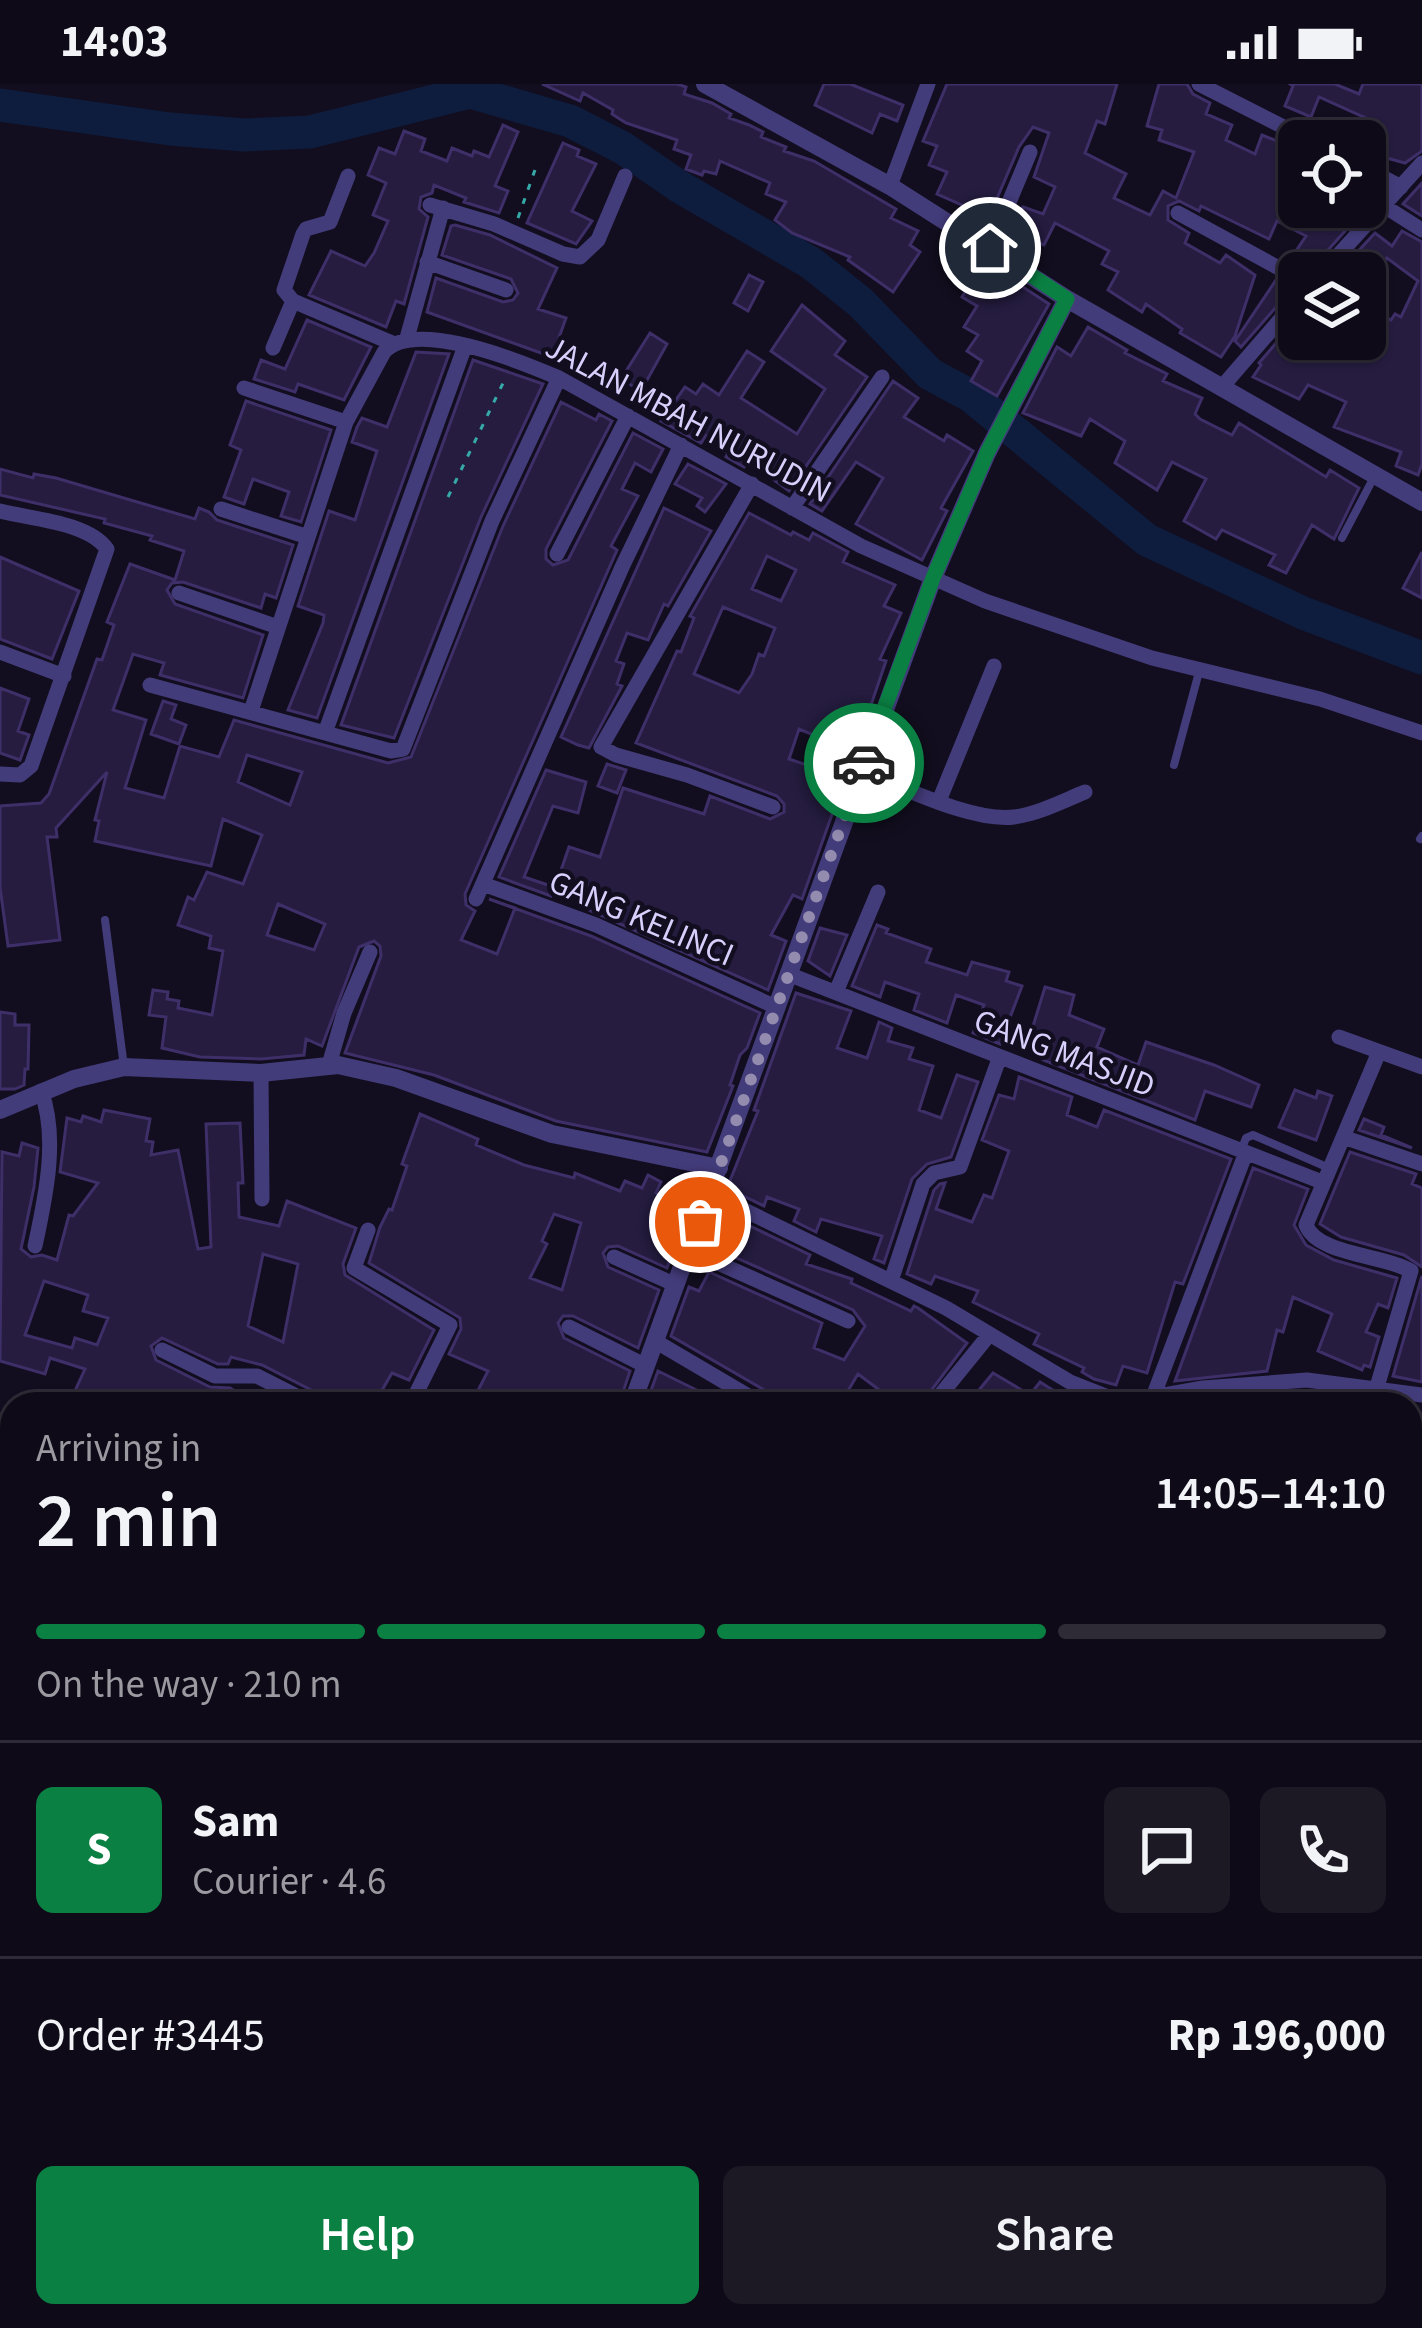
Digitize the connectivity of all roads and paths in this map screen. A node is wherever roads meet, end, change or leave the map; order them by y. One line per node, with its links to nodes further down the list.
1 (705, 84): 11 (street)
2 (928, 84): 11 (street)
3 (1198, 84): 4 (street)
4 (1278, 124)
5 (1030, 152): 19 (street)
6 (1422, 163): 12 (street)
7 (536, 167): 18 (path)
8 (348, 176): 25 (street)
9 (626, 176): 18 (street)
10 (1386, 179): 12 (street)
11 (890, 187): 19 (street)
12 (1402, 187): 13 (street)
13 (1386, 204)
14 (1386, 207): 17 (street)
15 (1178, 213): 22 (street)
16 (1364, 228): 20 (street)
17 (1422, 230)
18 (514, 232): 21 (street)
19 (990, 248): 24 (street)
20 (1341, 252)
21 (427, 262): 23 (street); 27 (street)
22 (1278, 268)
23 (506, 290)
24 (1067, 299): 34 (street); 48 (street)
25 (293, 301): 27 (street, JALAN MBAH NURUDIN); 29 (street)
26 (1278, 322): 34 (street)
27 (400, 341): 28 (street, JALAN MBAH NURUDIN); 36 (street)
28 (465, 346): 30 (street, JALAN MBAH NURUDIN); 57 (street)
29 (273, 348)
30 (513, 358): 32 (street, JALAN MBAH NURUDIN); 40 (path)
31 (882, 377): 43 (street)
32 (559, 378): 35 (street, JALAN MBAH NURUDIN); 57 (street)
33 (244, 388): 36 (street)
34 (1221, 388): 38 (street)
35 (628, 416): 37 (street, JALAN MBAH NURUDIN); 47 (street)
36 (346, 422): 45 (street)
37 (682, 445): 39 (street, JALAN MBAH NURUDIN); 70 (street, GANG KELINCI)
38 (1375, 476): 41 (street); 46 (lane)
39 (752, 484): 43 (street, JALAN MBAH NURUDIN); 64 (street)
40 (448, 496)
41 (1422, 502)
42 (221, 508): 45 (street)
43 (792, 508): 48 (street, JALAN MBAH NURUDIN)
44 (0, 511): 54 (street)
45 (308, 537): 50 (street)
46 (1342, 538)
47 (557, 554)
48 (933, 578): 53 (street, JALAN MBAH NURUDIN); 60 (street)
49 (179, 593): 50 (street)
50 (278, 627): 56 (street)
51 (0, 652): 54 (street)
52 (994, 666): 63 (street)
53 (1199, 670): 58 (street, JALAN MBAH NURUDIN); 59 (lane)
54 (64, 676): 61 (street)
55 (150, 685): 56 (street)
56 (250, 711): 57 (street)
57 (326, 730)
58 (1422, 733)
59 (1174, 765)
60 (860, 771): 63 (street); 68 (street)
61 (1, 774)
62 (1085, 792): 63 (street)
63 (939, 801)
64 (773, 807)
65 (878, 892): 69 (street)
66 (105, 920): 75 (lane)
67 (370, 952): 74 (street)
68 (788, 974): 69 (street, GANG MASJID); 70 (street)
69 (836, 992): 73 (street, GANG MASJID)
70 (776, 1007): 83 (street)
71 (1339, 1037): 72 (street)
72 (1378, 1052): 76 (street); 80 (street)
73 (999, 1059): 81 (street, GANG MASJID); 91 (street)
74 (329, 1065): 77 (street); 83 (street)
75 (124, 1067): 77 (street); 78 (street)
76 (1422, 1067)
77 (261, 1072): 86 (street)
78 (44, 1100): 79 (street); 88 (street)
79 (0, 1110)
80 (1343, 1137): 82 (street); 84 (street)
81 (1243, 1154): 84 (street, GANG MASJID); 105 (street)
82 (1422, 1164)
83 (719, 1168): 85 (street)
84 (1326, 1175): 108 (street)
85 (712, 1194): 89 (street); 91 (street)
86 (262, 1198)
87 (368, 1230): 100 (street)
88 (35, 1246)
89 (689, 1250): 92 (street); 93 (street)
90 (614, 1257): 92 (street)
91 (891, 1281): 95 (street)
92 (676, 1285): 96 (street)
93 (848, 1321)
94 (569, 1327): 98 (street)
95 (989, 1334): 103 (street); 104 (street)
96 (655, 1341): 98 (street); 102 (street)
97 (162, 1350): 99 (street)
98 (646, 1366): 101 (street)
99 (288, 1392)
100 (417, 1392)
101 (636, 1392)
102 (742, 1392)
103 (943, 1392)
104 (1091, 1392)
105 (1148, 1392)
106 (1221, 1392): 107 (street)
107 (1361, 1392)
108 (1375, 1392)

